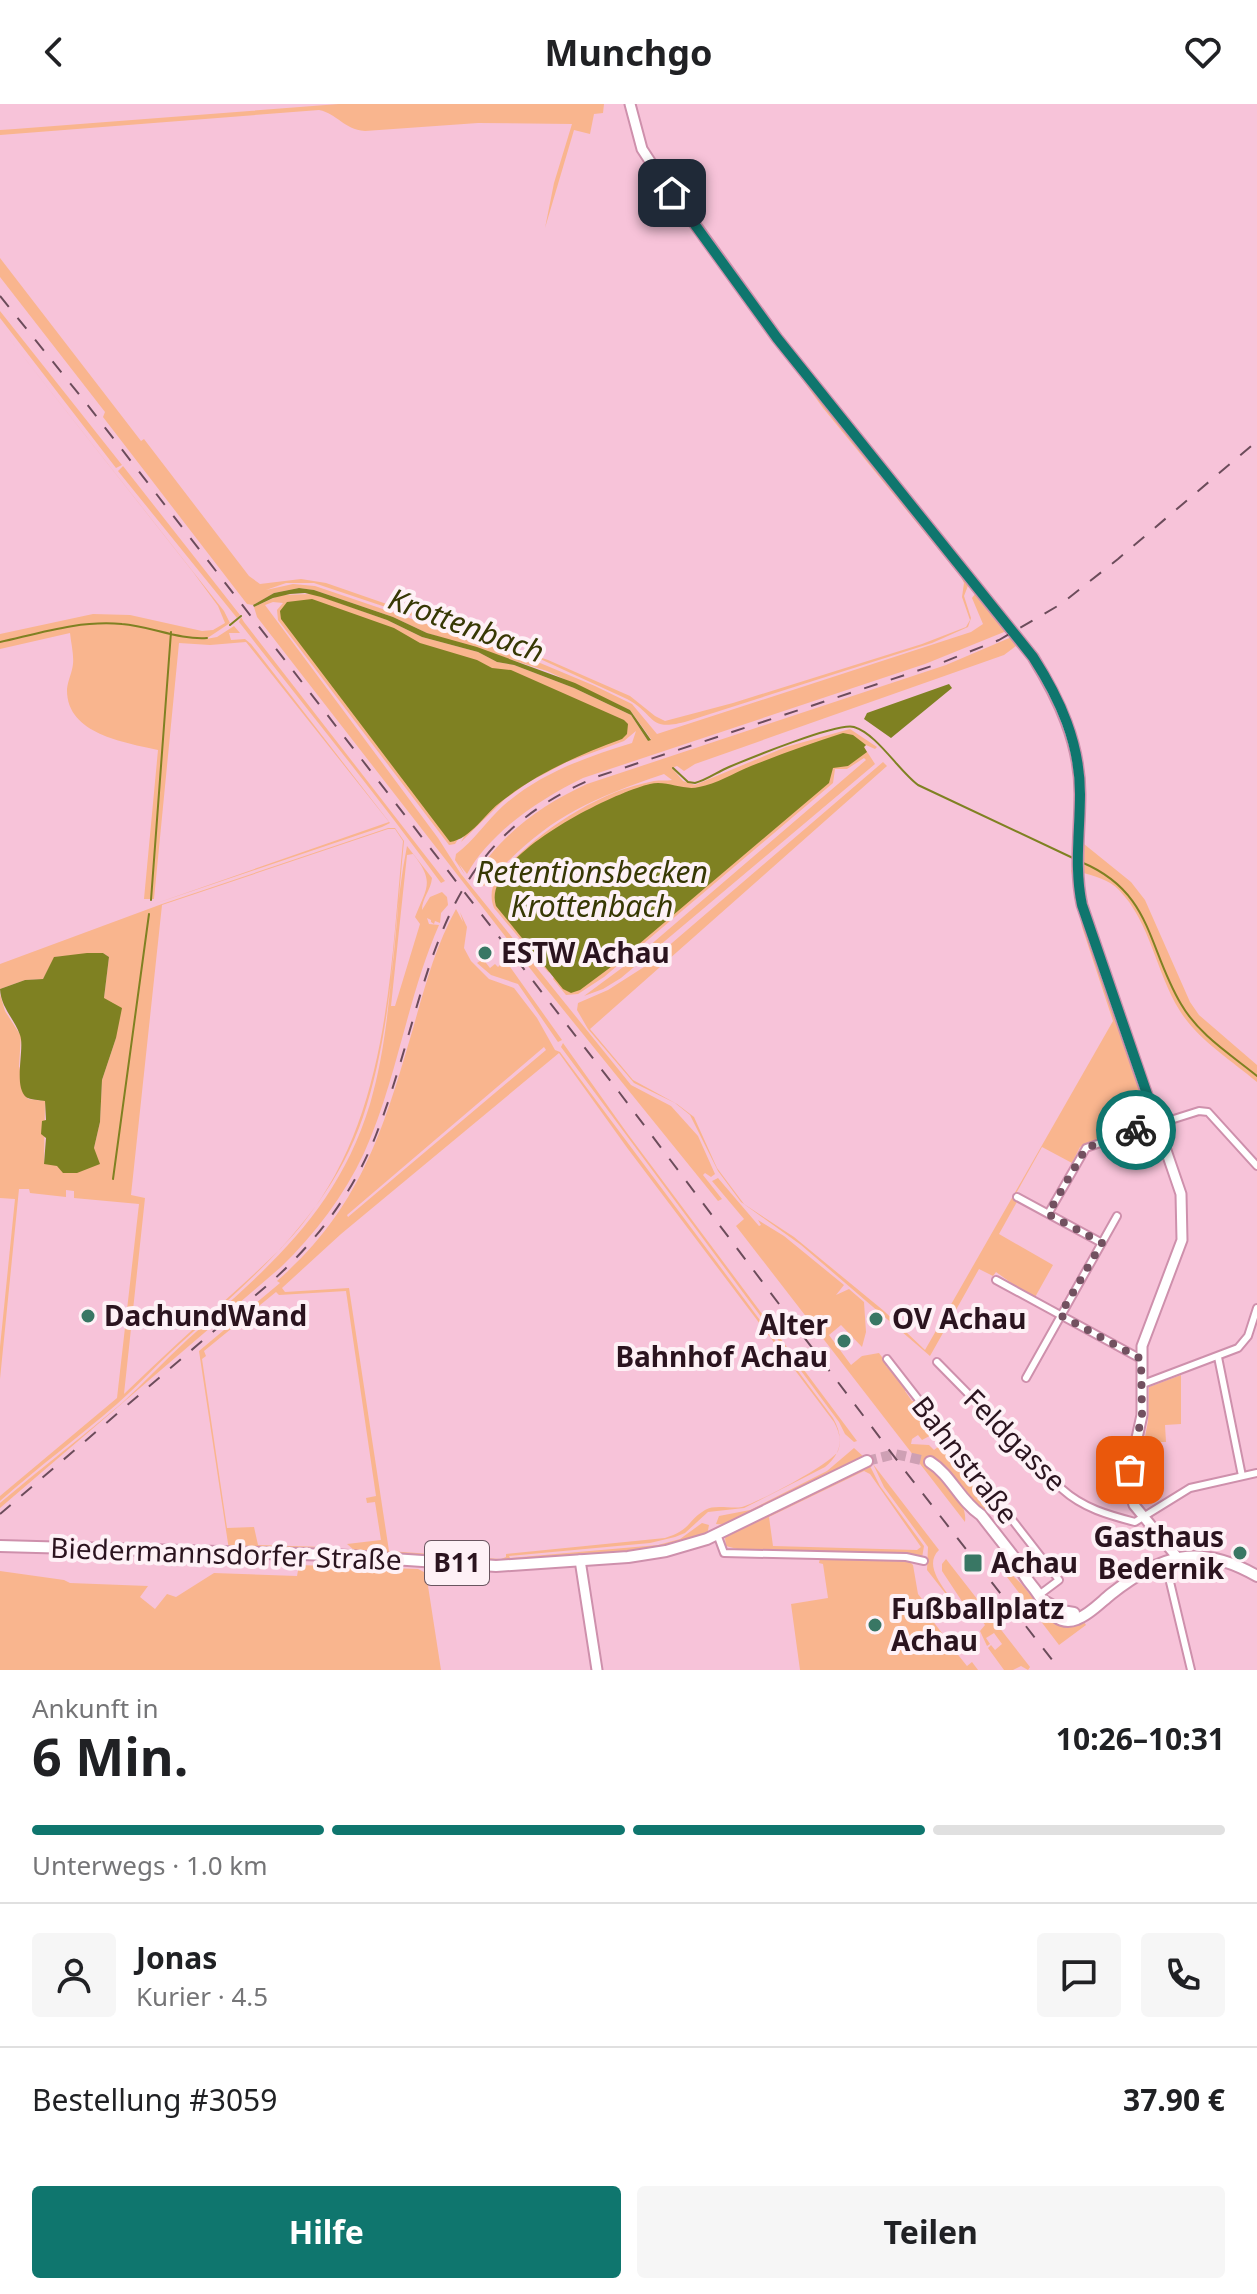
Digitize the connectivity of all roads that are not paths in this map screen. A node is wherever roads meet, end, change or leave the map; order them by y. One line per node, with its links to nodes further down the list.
1 (630, 104): 2 (street)
2 (1158, 1123): 3 (street); 5 (street); 13 (street)
3 (1257, 1166)
4 (1017, 1197): 5 (street)
5 (1048, 1214): 7 (street)
6 (1117, 1216): 7 (street)
7 (1102, 1243): 10 (street)
8 (996, 1280): 10 (street)
9 (1257, 1308): 11 (street)
10 (1060, 1315): 13 (street); 15 (street)
11 (1218, 1357): 16 (street); 20 (street)
12 (887, 1359): 29 (street, Bahnstraße)
13 (1141, 1359): 16 (street)
14 (937, 1362): 21 (street, Feldgasse)
15 (1026, 1378)
16 (1143, 1384): 21 (street)
17 (867, 1461): 22 (main road, B11)
18 (930, 1462): 29 (main road)
19 (1257, 1473): 20 (street)
20 (1242, 1476): 21 (street)
21 (1143, 1516): 24 (street)
22 (717, 1534): 25 (main road, Biedermannsdorfer Straße / B11); 27 (street)
23 (0, 1546): 25 (main road, Biedermannsdorfer Straße / B11)
24 (1177, 1557): 26 (main road); 28 (main road)
25 (580, 1560): 30 (street)
26 (1165, 1560): 29 (main road); 31 (street)
27 (924, 1561)
28 (1257, 1576)
29 (1041, 1597)
30 (597, 1670)
31 (1191, 1670)

